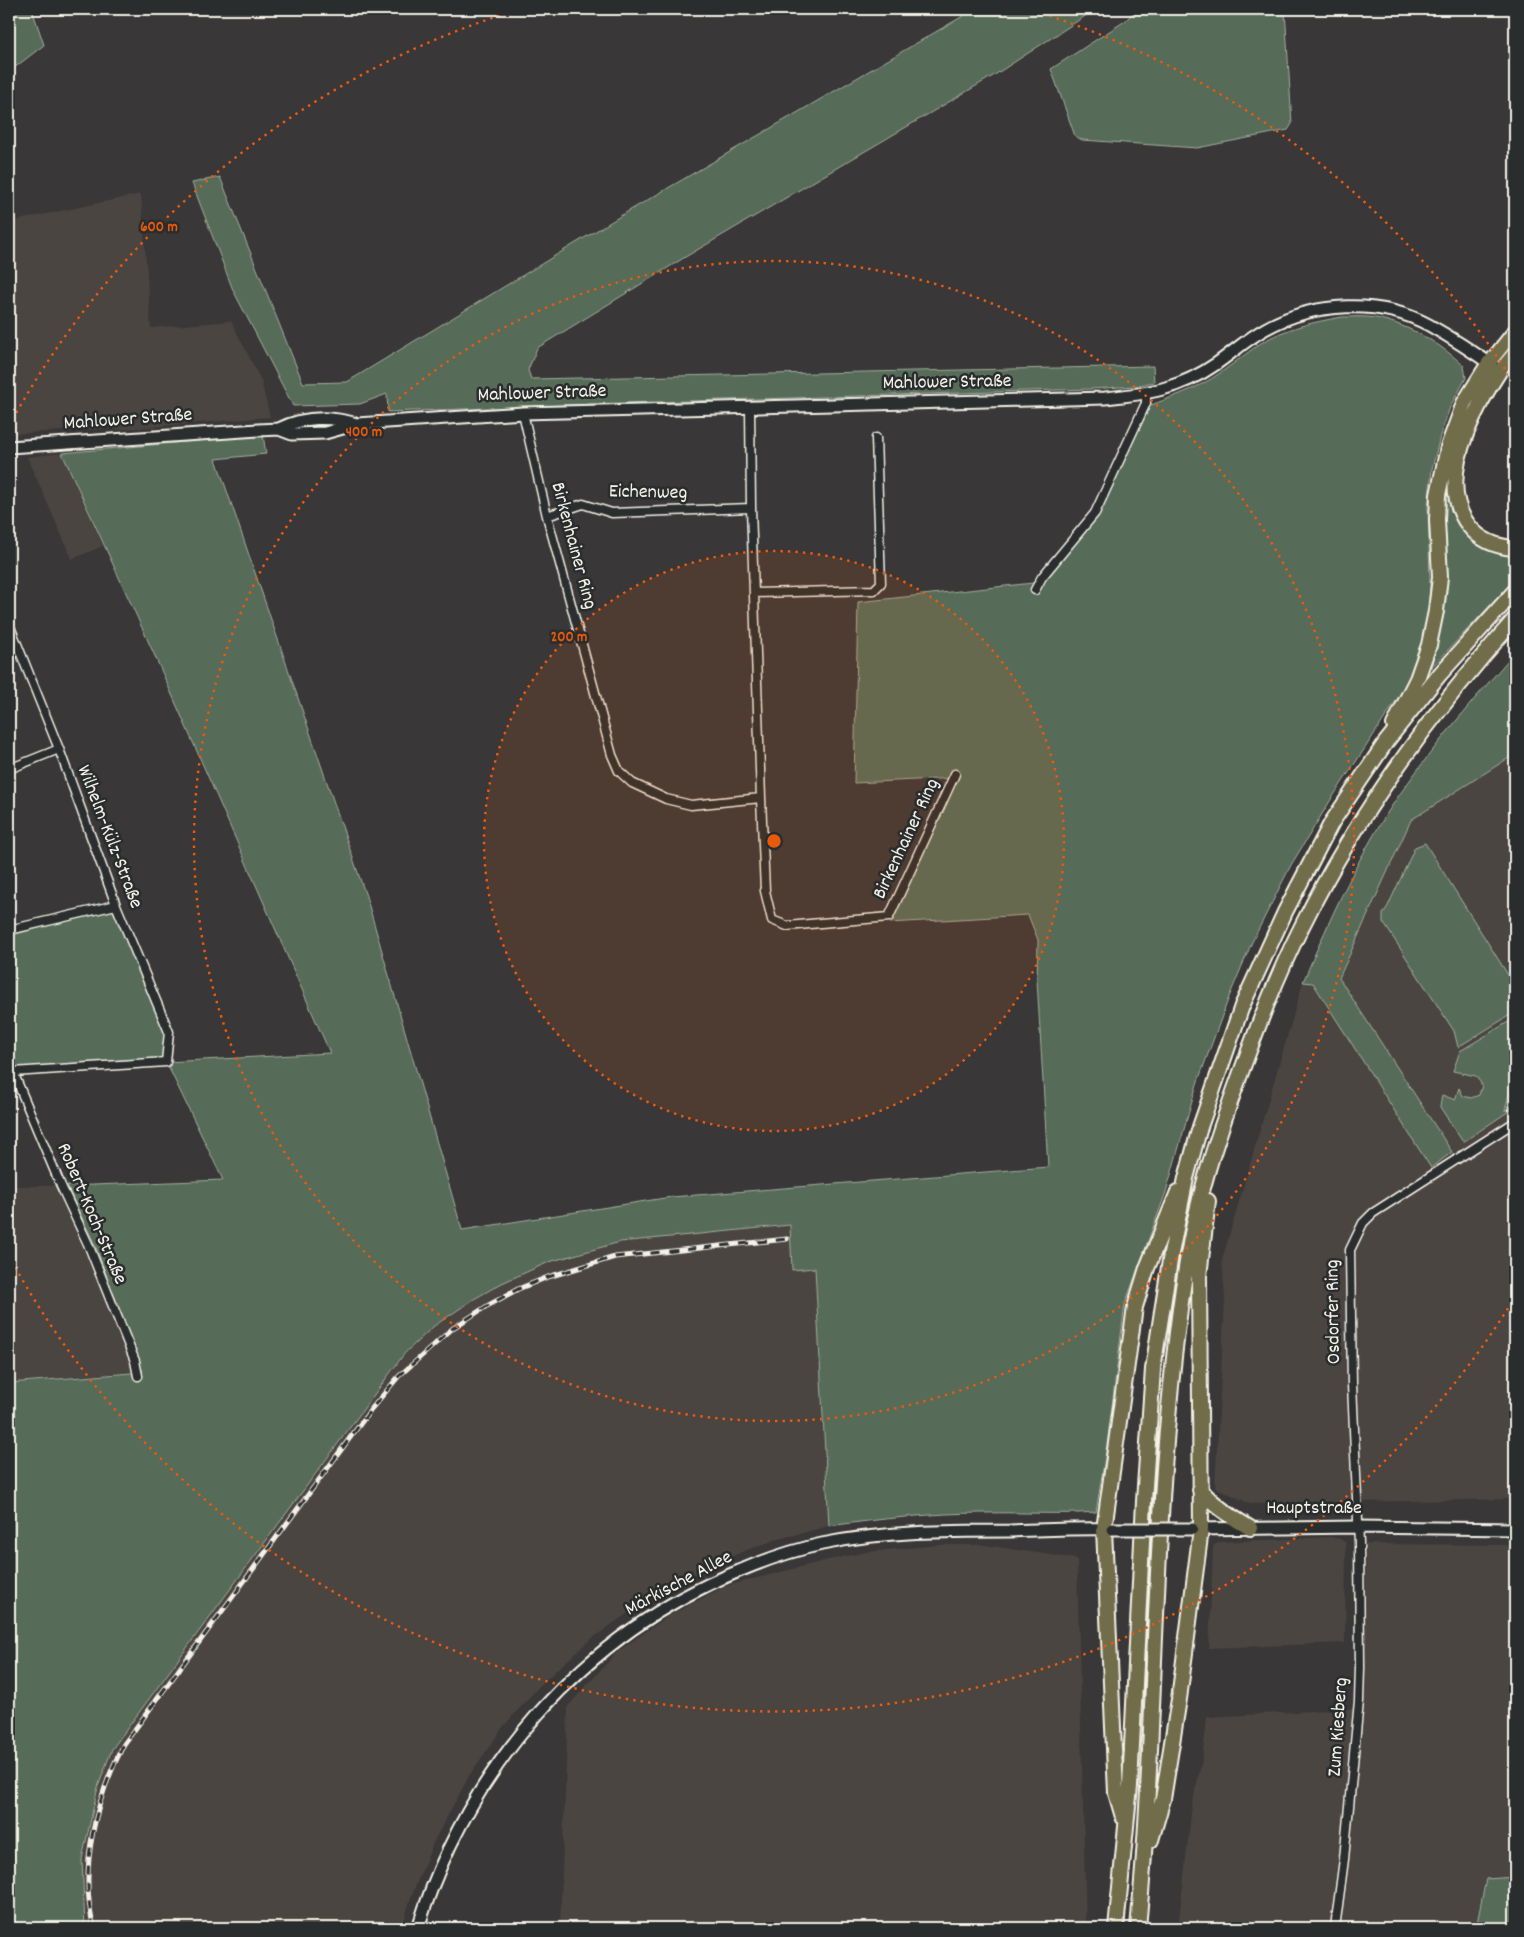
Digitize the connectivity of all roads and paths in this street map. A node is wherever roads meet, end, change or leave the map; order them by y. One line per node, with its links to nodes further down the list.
1 (1515, 330): 3 (main road)
2 (1515, 352): 3 (main road)
3 (1495, 366): 4 (main road, Mahlower Straße); 11 (highway); 17 (highway)
4 (1146, 394): 5 (main road, Mahlower Straße); 12 (street)
5 (750, 407): 6 (main road, Mahlower Straße); 9 (street, Birkenhainer Ring)
6 (523, 413): 8 (main road, Mahlower Straße); 10 (street, Birkenhainer Ring)
7 (876, 438): 14 (street)
8 (9, 447)
9 (751, 508): 10 (street, Eichenweg); 14 (street, Birkenhainer Ring)
10 (547, 516): 21 (street, Birkenhainer Ring)
11 (1515, 548)
12 (1035, 590)
13 (1515, 591): 17 (highway)
14 (754, 593): 21 (street, Birkenhainer Ring)
15 (1515, 619): 26 (highway)
16 (9, 624): 18 (street, Wilhelm-Külz-Straße)
17 (1386, 742): 27 (highway)
18 (58, 749): 19 (street); 22 (street, Wilhelm-Külz-Straße)
19 (9, 769)
20 (955, 774): 21 (street, Birkenhainer Ring)
21 (761, 798)
22 (116, 905): 23 (street); 24 (street, Wilhelm-Külz-Straße)
23 (9, 930)
24 (11, 1069): 28 (street, Robert-Koch-Straße)
25 (1515, 1122): 30 (street, Osdorfer Ring)
26 (1218, 1136): 29 (highway); 36 (highway)
27 (1186, 1178): 32 (highway); 35 (highway)
28 (138, 1376)
29 (1200, 1490): 31 (highway); 33 (highway)
30 (1357, 1527): 31 (main road, Hauptstraße); 34 (main road, Hauptstraße); 40 (street, Zum Kiesberg)
31 (1250, 1528): 33 (main road, Hauptstraße)
32 (1108, 1529): 33 (main road, Hauptstraße, bridge); 35 (highway); 37 (main road, Märkische Allee)
33 (1197, 1529): 36 (highway)
34 (1515, 1529)
35 (1125, 1822): 38 (highway)
36 (1144, 1862): 39 (highway)
37 (418, 1928)
38 (1116, 1928)
39 (1138, 1928)
40 (1335, 1928)

